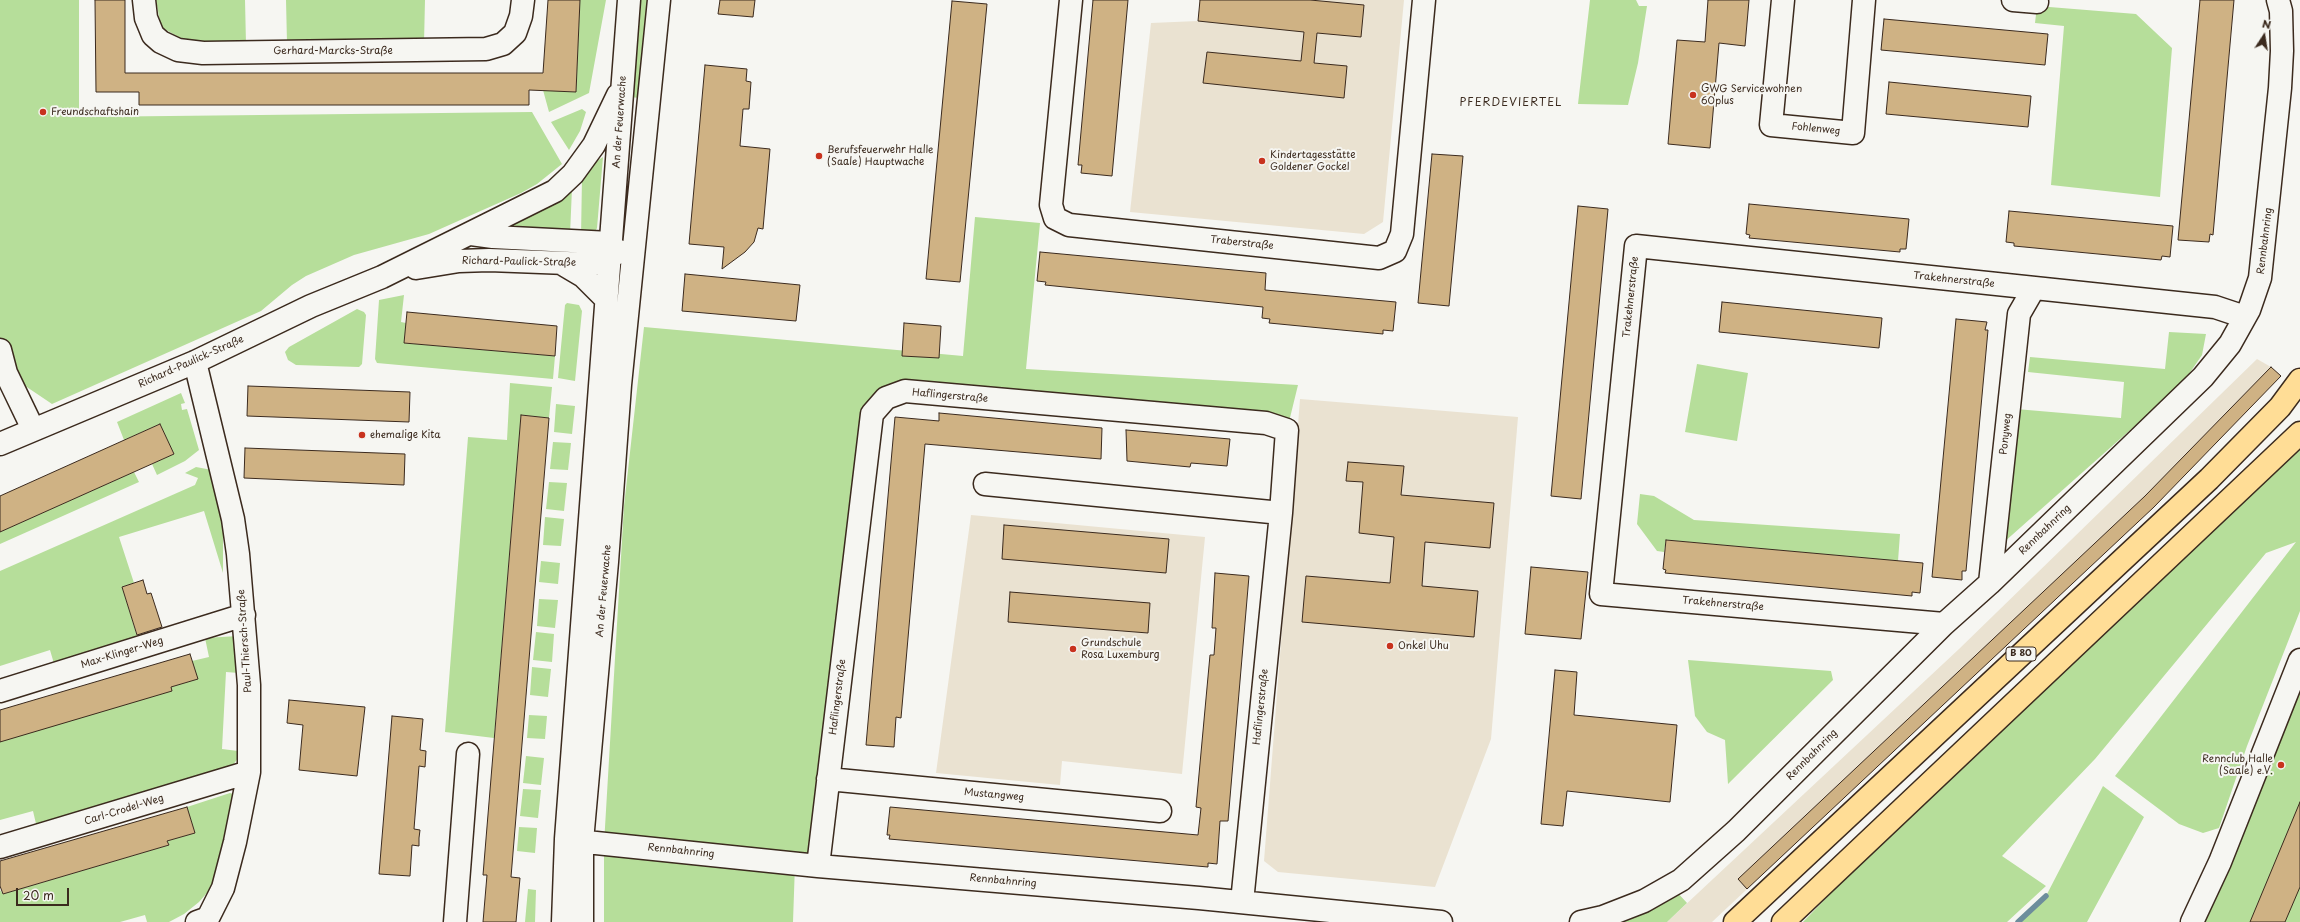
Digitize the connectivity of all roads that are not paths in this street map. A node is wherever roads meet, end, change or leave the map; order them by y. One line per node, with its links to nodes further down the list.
1 (144, 0): 2 (street, Gerhard-Marcks-Straße)
2 (523, 0)
3 (629, 0): 12 (street, An der Feuerwache)
4 (659, 0): 14 (street, An der Feuerwache)
5 (1070, 0): 6 (street, Traberstraße)
6 (1424, 0)
7 (1783, 0): 8 (street, Fohlenweg)
8 (1864, 0)
9 (2013, 0): 11 (street)
10 (2278, 0): 19 (street, Rennbahnring)
11 (2037, 2)
12 (622, 84): 13 (street, Richard-Paulick-Straße); 14 (street, An der Feuerwache)
13 (471, 234): 14 (street); 16 (street, Richard-Paulick-Straße)
14 (618, 253): 15 (street, Richard-Paulick-Straße); 18 (street, An der Feuerwache); 37 (street, An der Feuerwache)
15 (561, 263): 16 (street, Richard-Paulick-Straße); 18 (street)
16 (382, 277): 21 (street, Richard-Paulick-Straße)
17 (2034, 288): 19 (street, Trakehnerstraße); 28 (street, Ponyweg); 30 (street, Trakehnerstraße)
18 (605, 298): 37 (street, An der Feuerwache)
19 (2245, 317): 28 (street, Rennbahnring)
20 (0, 350): 23 (street)
21 (195, 362): 23 (street, Richard-Paulick-Straße); 29 (street, Paul-Thiersch-Straße)
22 (2300, 380): 47 (highway, B 80)
23 (33, 430): 25 (street, Richard-Paulick-Straße)
24 (2300, 433): 48 (highway)
25 (0, 444)
26 (985, 484): 27 (street)
27 (1281, 513): 35 (street, Haflingerstraße); 40 (street, Haflingerstraße)
28 (1990, 583): 30 (street, Rennbahnring)
29 (244, 615): 32 (street, Max-Klinger-Weg); 34 (street, Paul-Thiersch-Straße)
30 (1944, 624): 46 (street, Rennbahnring)
31 (2300, 660): 49 (street)
32 (0, 692)
33 (468, 754): 42 (street)
34 (249, 772): 38 (street, Carl-Crodel-Weg); 41 (street, Paul-Thiersch-Straße)
35 (828, 779): 36 (street, Mustangweg); 39 (street, Haflingerstraße)
36 (1160, 811)
37 (574, 840): 39 (street, Rennbahnring); 43 (street, An der Feuerwache); 44 (street, An der Feuerwache)
38 (0, 848)
39 (818, 866): 40 (street, Rennbahnring)
40 (1242, 902): 45 (street, Rennbahnring)
41 (206, 921)
42 (455, 922)
43 (563, 922)
44 (582, 922)
45 (1441, 922)
46 (1581, 922)
47 (1735, 922)
48 (1783, 922)
49 (2192, 922)

